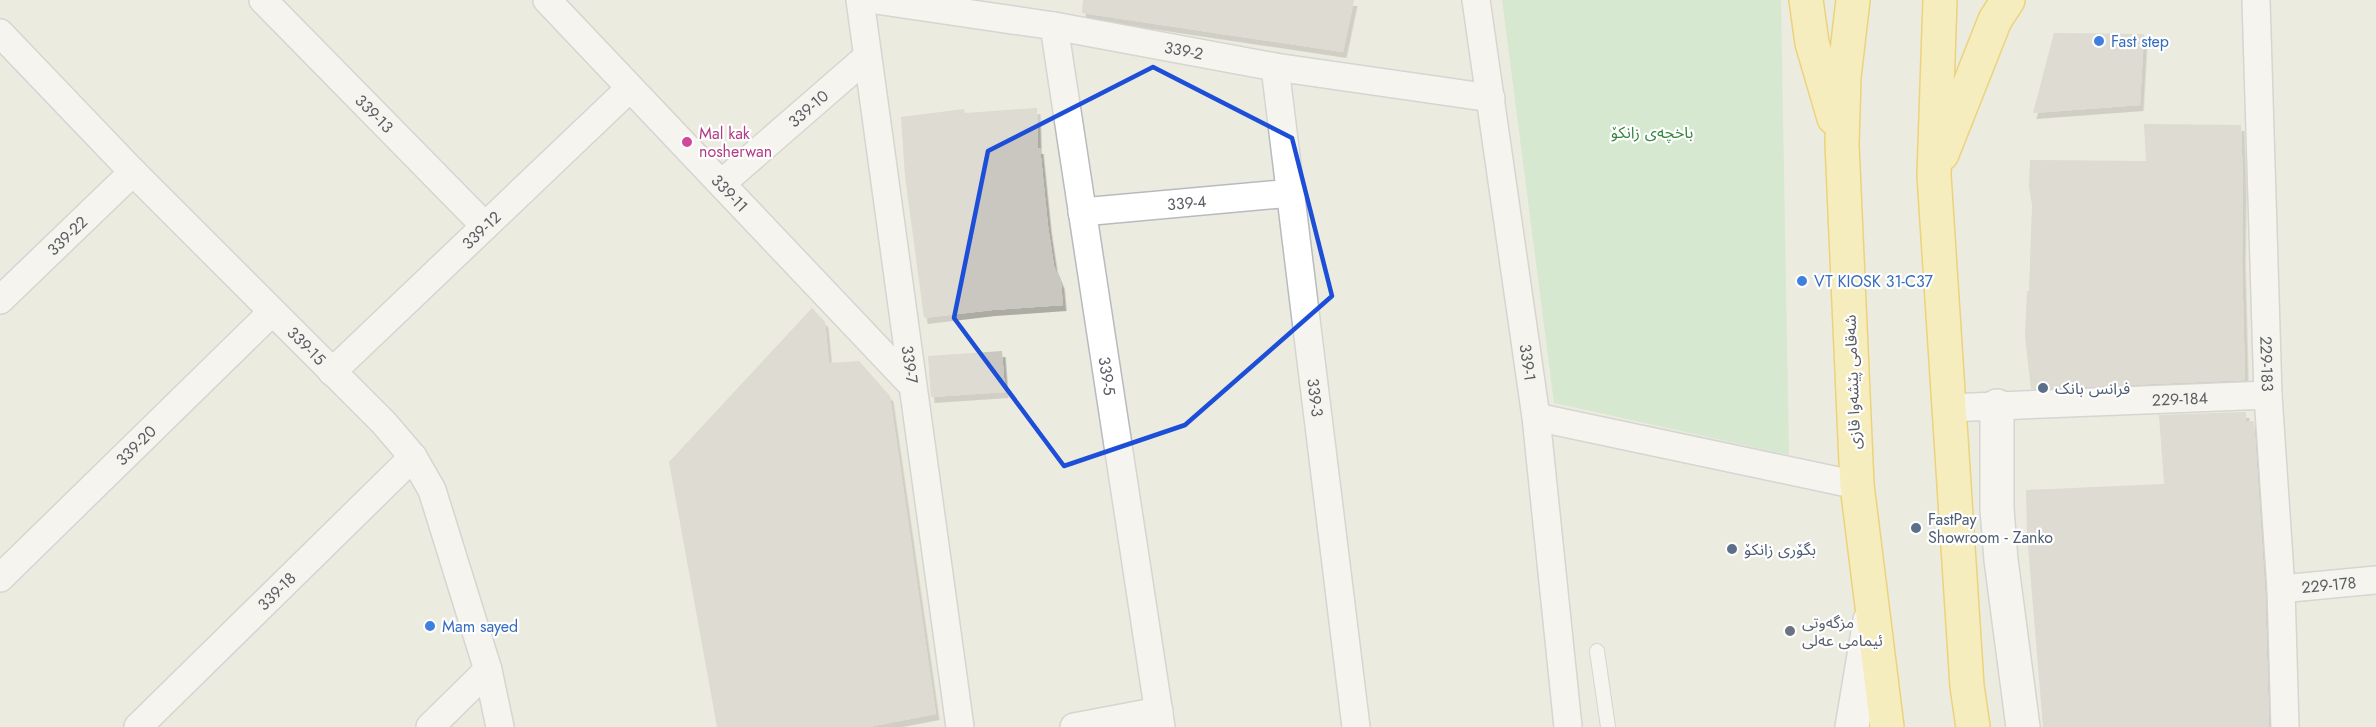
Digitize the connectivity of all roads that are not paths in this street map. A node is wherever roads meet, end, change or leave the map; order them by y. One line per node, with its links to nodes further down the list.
1 (263, 0): 23 (street, 339-13)
2 (548, 0): 15 (street, 339-11)
3 (860, 0): 13 (street, 339-7)
4 (876, 0): 11 (street, 339-2)
5 (1476, 0): 16 (street, 339-1)
6 (1806, 0): 17 (highway)
7 (1853, 0): 17 (highway, شەقامی پێشەوا قازی)
8 (1940, 0): 19 (highway)
9 (2008, 0): 19 (highway)
10 (2256, 0): 28 (street, 229-183)
11 (1054, 26): 14 (street, 339-2); 22 (street, 339-5)
12 (0, 33): 18 (street, 339-15)
13 (867, 57): 20 (street, 339-10); 27 (street, 339-7)
14 (1275, 67): 16 (street, 339-2); 21 (street, 339-3)
15 (630, 88): 20 (street, 339-11); 23 (street, 339-12)
16 (1491, 98): 31 (street, 339-1)
17 (1842, 144): 33 (highway, شەقامی پێشەوا قازی)
18 (132, 172): 24 (street, 339-22); 25 (street, 339-15)
19 (1934, 175): 30 (highway)
20 (722, 183): 27 (street, 339-11)
21 (1292, 193): 22 (street, 339-4); 46 (street, 339-3)
22 (1083, 212): 40 (street, 339-5)
23 (485, 226): 26 (street, 339-12)
24 (0, 300)
25 (272, 312): 26 (street, 339-15); 34 (street, 339-20)
26 (332, 372): 32 (street, 339-15)
27 (912, 385): 44 (street, 339-7)
28 (2268, 395): 29 (street, 229-184); 36 (street, 229-183)
29 (1997, 406): 30 (street, 229-184); 52 (street)
30 (1948, 408): 51 (highway)
31 (1536, 417): 33 (street); 47 (street, 339-1)
32 (413, 457): 39 (street, 339-15); 41 (street, 339-18)
33 (1857, 485): 37 (highway, شەقامی پێشەوا قازی)
34 (0, 578)
35 (2376, 580): 36 (street, 229-178)
36 (2281, 589): 53 (street, 229-183)
37 (1872, 606): 49 (street); 50 (highway, شەقامی پێشەوا قازی)
38 (1597, 651): 48 (lane)
39 (488, 670): 42 (street); 43 (street, 339-15)
40 (1160, 719): 45 (street)
41 (138, 727)
42 (430, 727)
43 (500, 727)
44 (960, 727)
45 (1074, 727)
46 (1356, 727)
47 (1568, 727)
48 (1608, 727)
49 (1852, 727)
50 (1887, 727)
51 (1973, 727)
52 (2023, 727)
53 (2285, 727)

